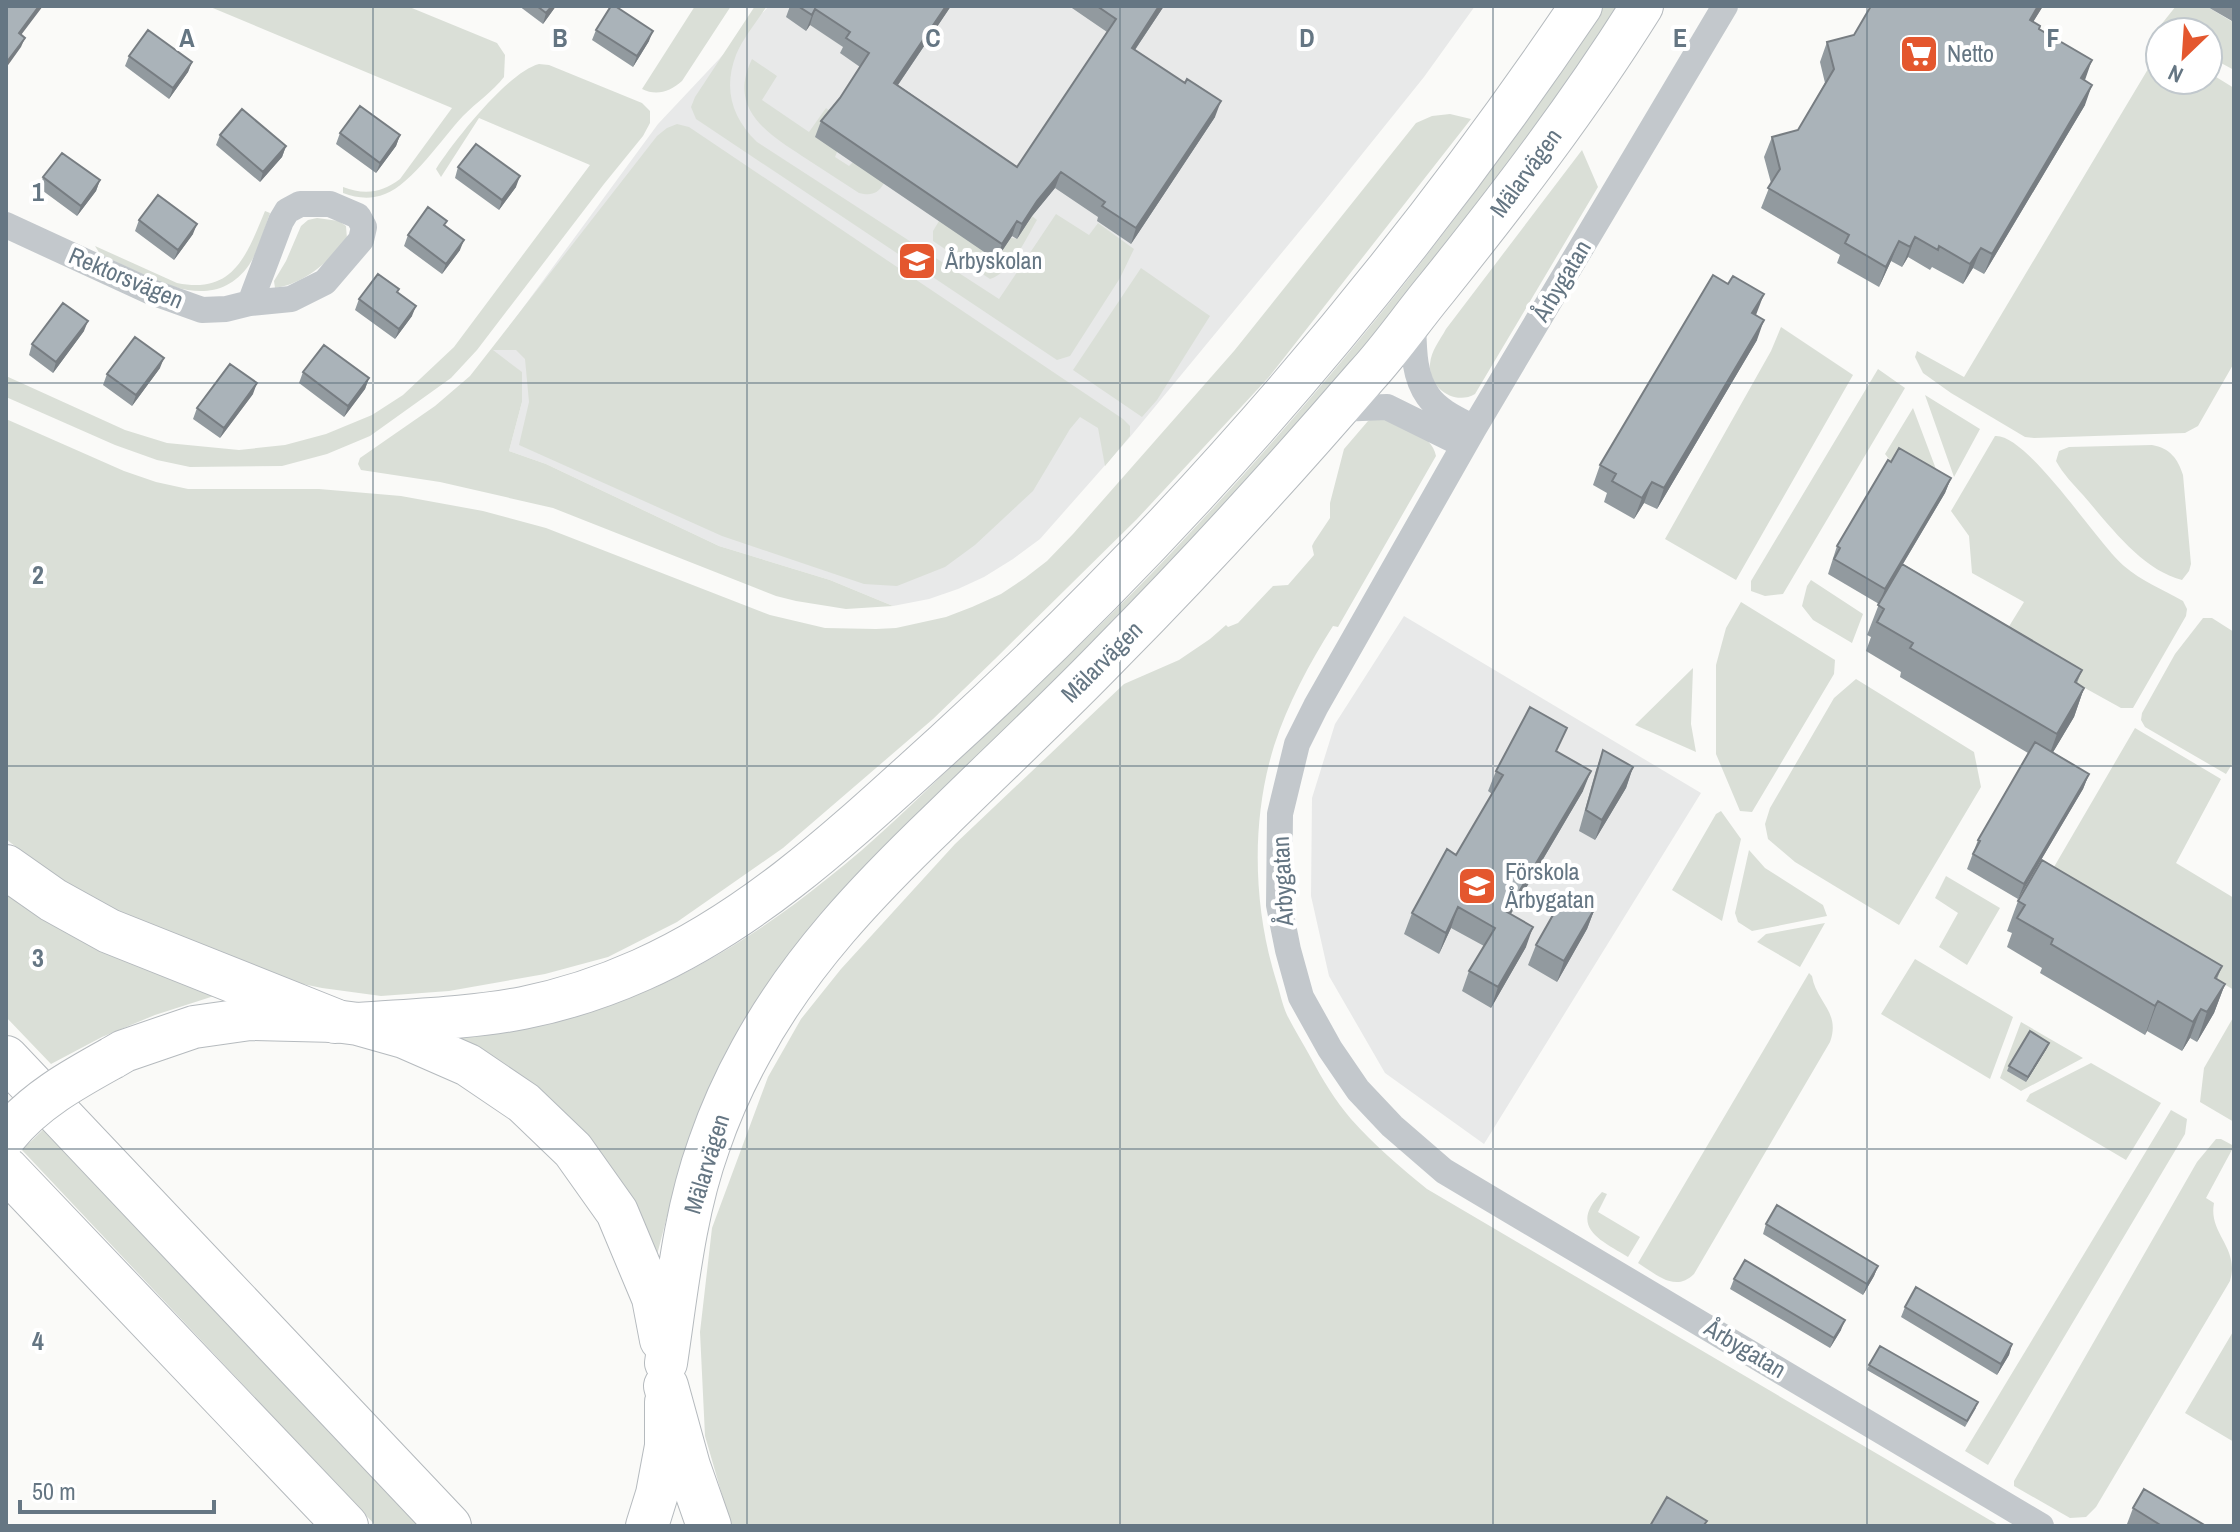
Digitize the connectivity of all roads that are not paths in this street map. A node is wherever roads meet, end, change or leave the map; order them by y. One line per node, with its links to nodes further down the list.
1 (1581, 6): 10 (main road, Mälarvägen)
2 (1642, 6): 6 (main road, Mälarvägen)
3 (1725, 6): 8 (street, Årbygatan)
4 (6, 225): 5 (street, Rektorsvägen)
5 (250, 303): 5 (street, Rektorsvägen)
6 (1413, 317): 7 (main road, Mälarvägen); 8 (street)
7 (1337, 409): 8 (street); 14 (main road, Mälarvägen)
8 (1469, 437): 19 (street, Årbygatan)
9 (6, 867): 10 (highway)
10 (346, 1022): 12 (main road, bridge); 14 (main road)
11 (6, 1058): 16 (highway)
12 (6, 1136)
13 (6, 1169): 15 (highway)
14 (666, 1374): 17 (main road); 18 (highway)
15 (346, 1526)
16 (449, 1526)
17 (647, 1526)
18 (709, 1526)
19 (2041, 1526)

